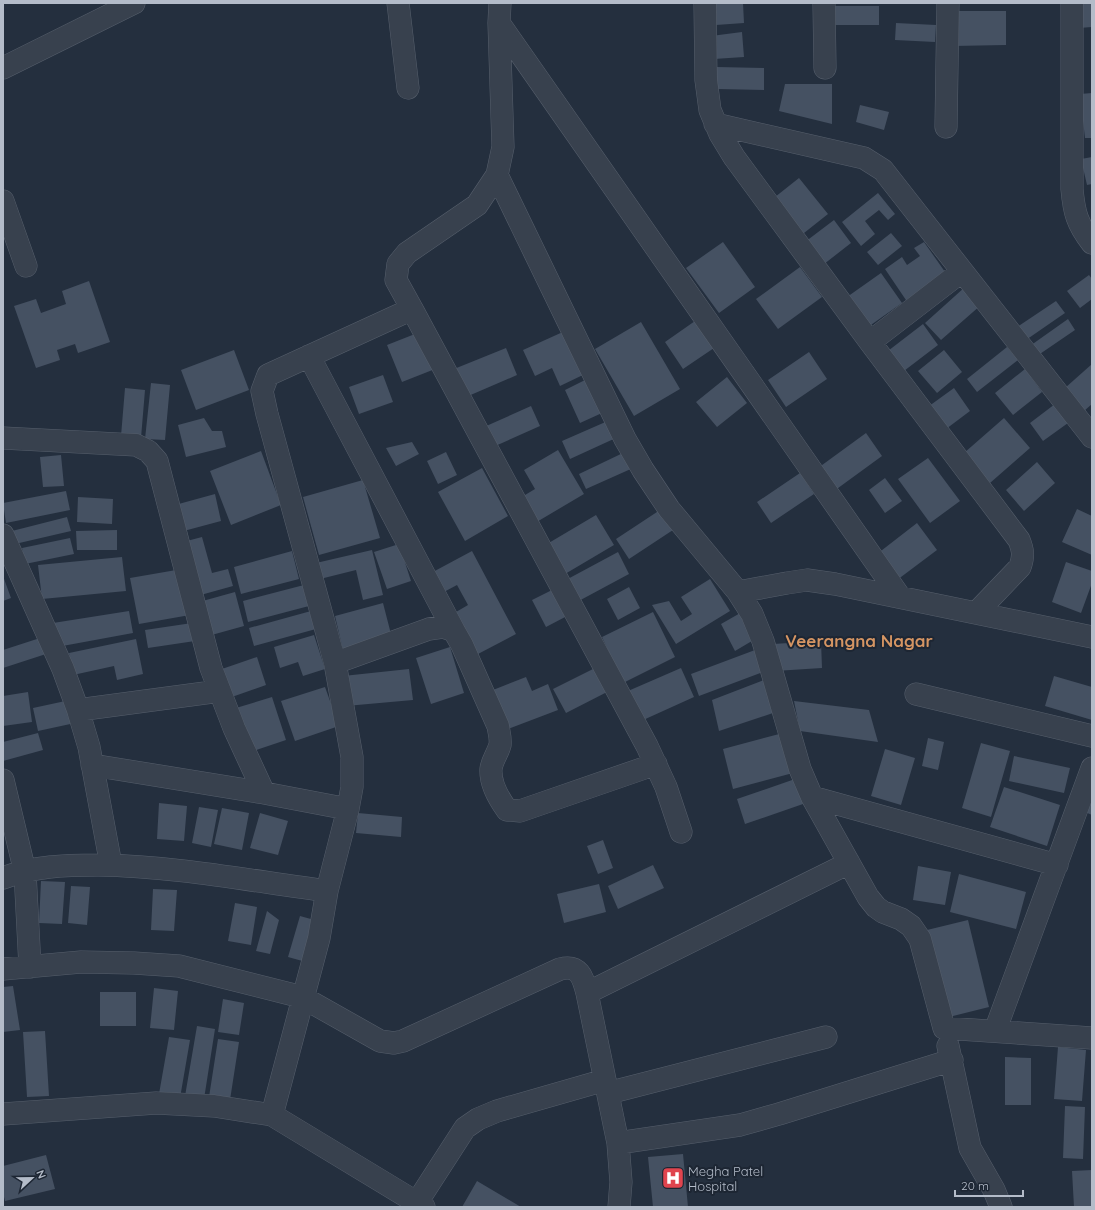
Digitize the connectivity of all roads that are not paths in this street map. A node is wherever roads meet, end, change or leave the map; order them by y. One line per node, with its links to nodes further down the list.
1 (134, 3): 8 (street)
2 (398, 3): 10 (street)
3 (705, 3): 11 (street)
4 (824, 3): 9 (street)
5 (948, 3): 12 (street)
6 (1072, 3): 15 (street)
7 (499, 13): 13 (street); 25 (street)
8 (3, 68)
9 (825, 68)
10 (408, 88)
11 (715, 124): 17 (street); 19 (street)
12 (946, 127)
13 (497, 175): 18 (street); 24 (street)
14 (3, 201): 16 (street)
15 (1092, 244)
16 (16, 256)
17 (962, 272): 19 (street); 21 (street)
18 (412, 309): 20 (street); 34 (street)
19 (870, 342): 26 (street)
20 (309, 356): 27 (street); 29 (street)
21 (1092, 437)
22 (3, 438): 30 (street)
23 (3, 535): 32 (street)
24 (738, 592): 25 (street); 39 (street)
25 (900, 598): 26 (street)
26 (976, 613): 28 (street)
27 (454, 631): 29 (street); 34 (street)
28 (1092, 637)
29 (336, 663): 40 (street)
30 (220, 691): 32 (street); 38 (street)
31 (916, 694): 33 (street)
32 (78, 710): 35 (street)
33 (1092, 736)
34 (656, 764): 41 (street)
35 (92, 765): 38 (street); 43 (street)
36 (1092, 768): 44 (street)
37 (3, 780): 45 (street)
38 (264, 793): 40 (street)
39 (812, 797): 42 (street); 44 (street)
40 (348, 809): 47 (street)
41 (681, 832)
42 (849, 863): 50 (street); 52 (street)
43 (111, 865): 45 (street); 47 (street)
44 (1056, 865): 53 (street)
45 (24, 872): 46 (street); 48 (street)
46 (3, 878)
47 (327, 891): 51 (street)
48 (30, 967): 49 (street); 51 (street)
49 (3, 969)
50 (587, 993): 51 (street); 57 (street)
51 (302, 997): 59 (street)
52 (944, 1028): 53 (street); 56 (street)
53 (995, 1031): 55 (street)
54 (826, 1037): 57 (street)
55 (1092, 1038)
56 (952, 1060): 60 (street); 63 (street)
57 (606, 1087): 60 (street); 61 (street)
58 (3, 1114): 59 (street)
59 (272, 1115): 61 (street)
60 (618, 1143): 62 (street)
61 (418, 1205)
62 (619, 1207)
63 (1001, 1207)

